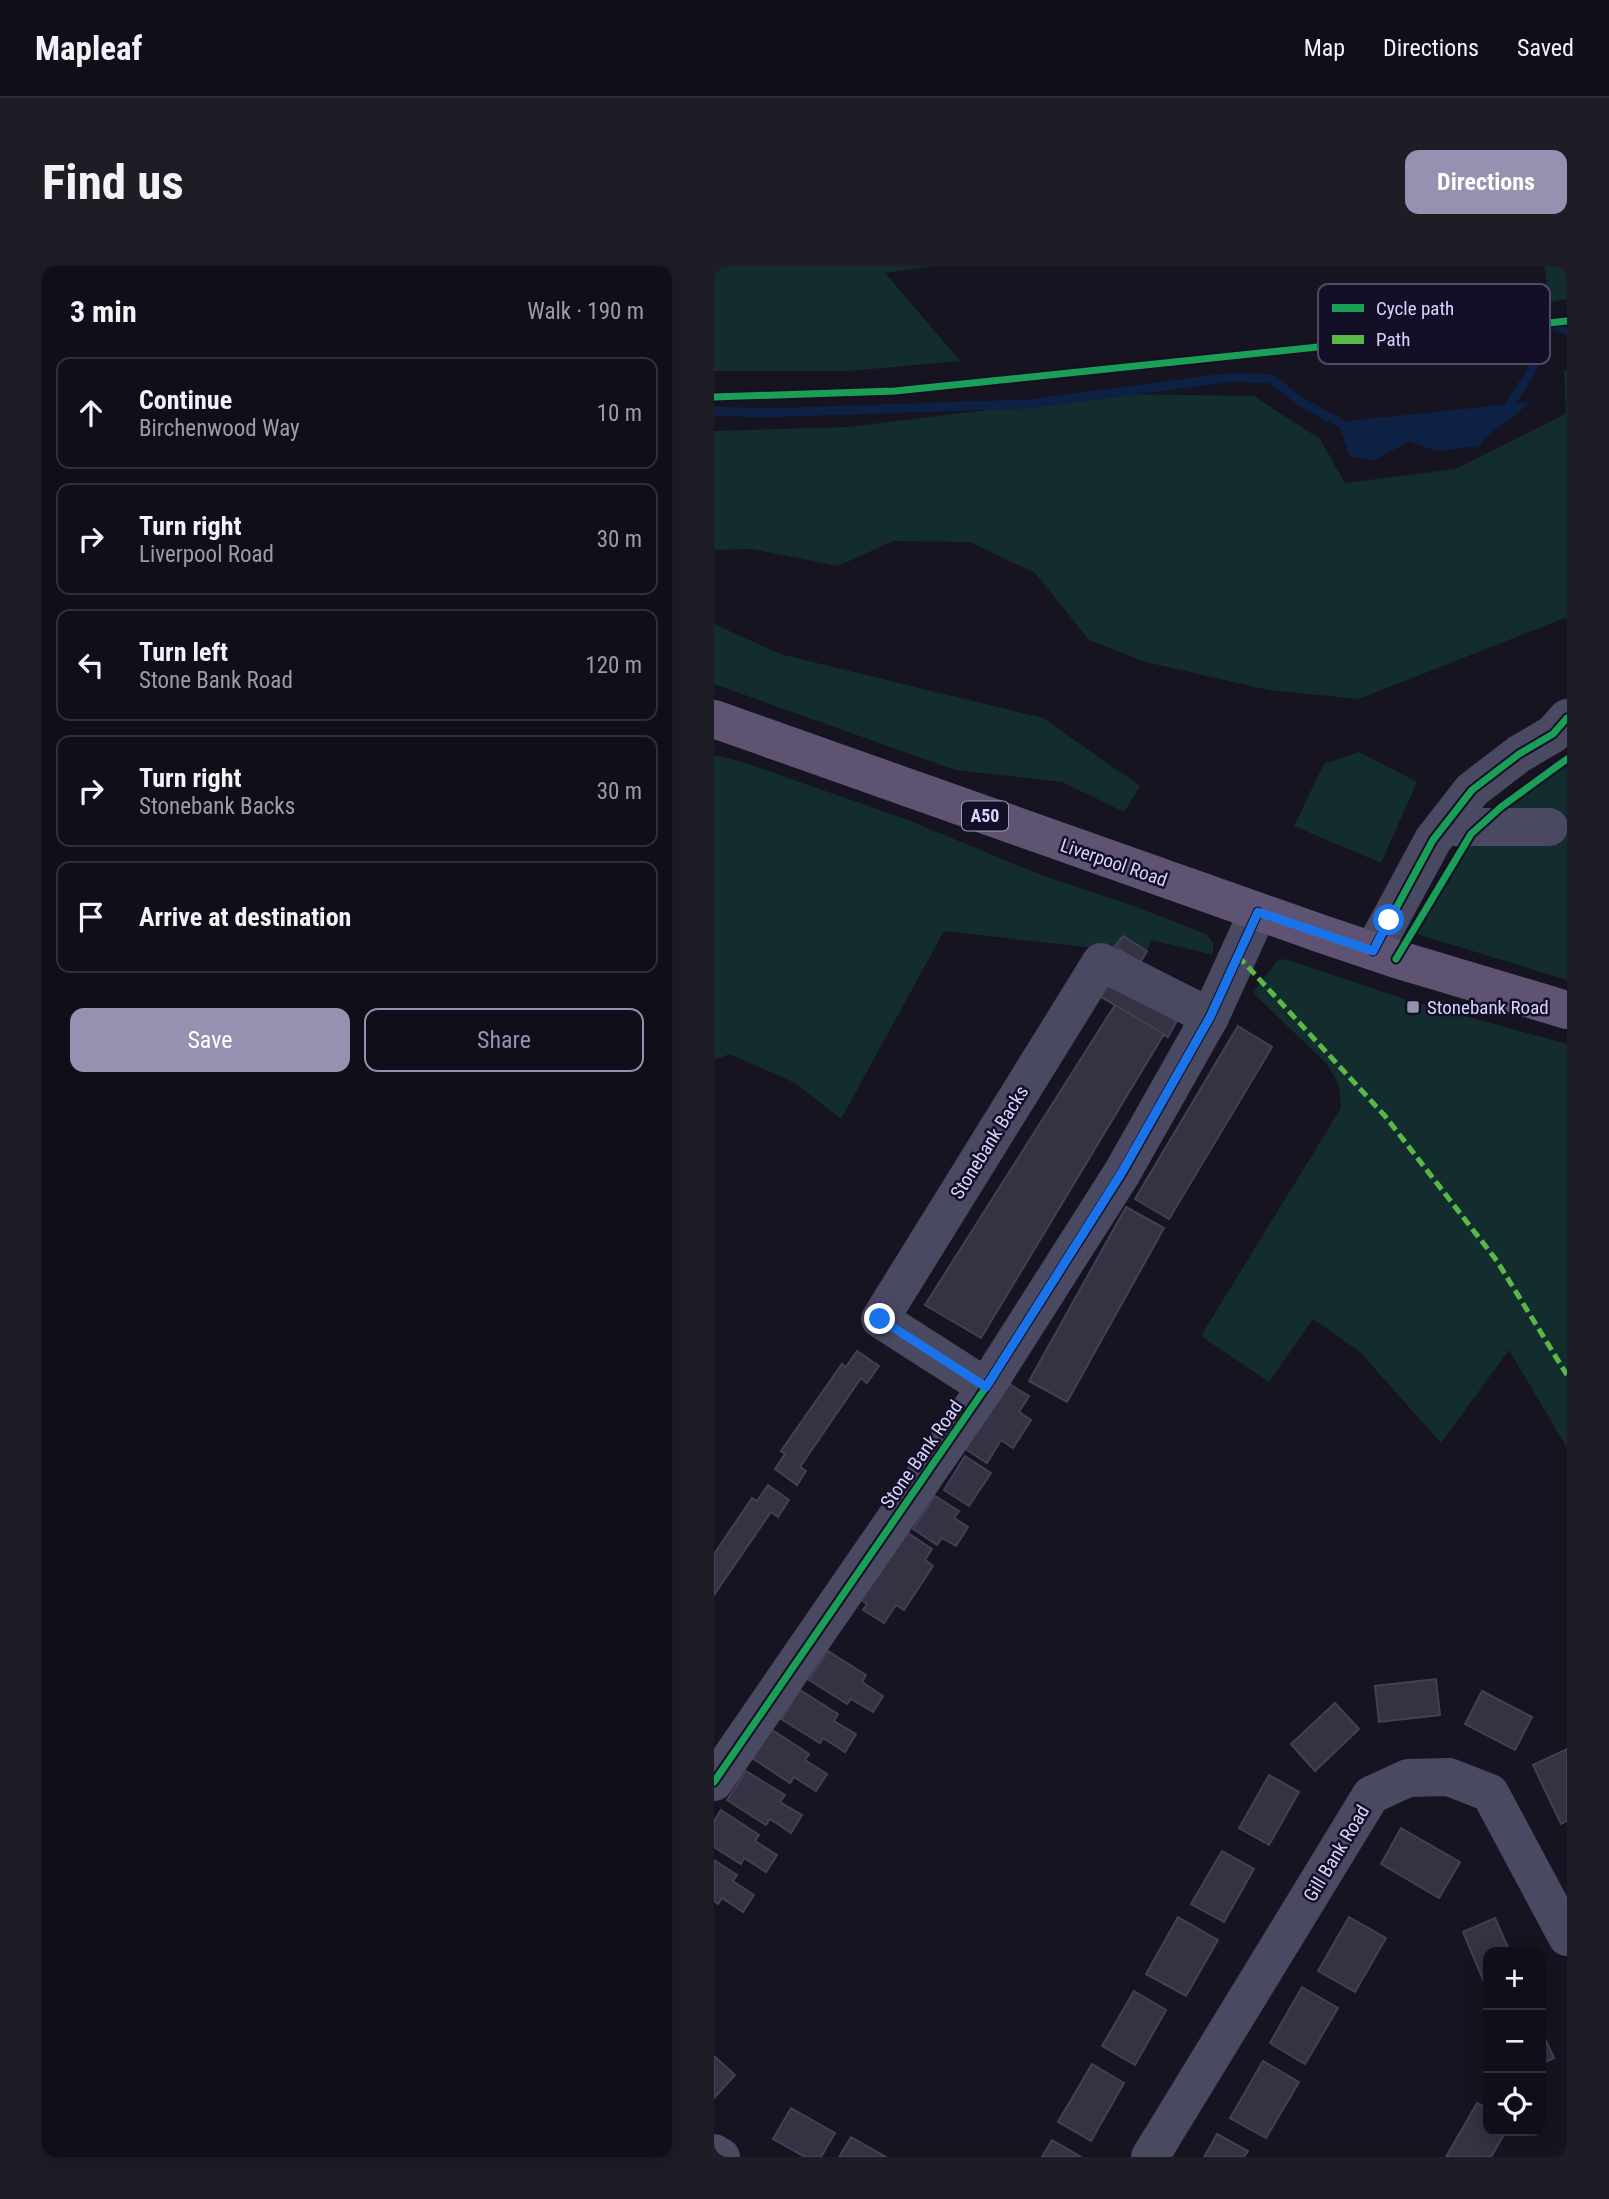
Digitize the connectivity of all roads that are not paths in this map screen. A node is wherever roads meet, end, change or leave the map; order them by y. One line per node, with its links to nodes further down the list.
1 (1567, 718): 3 (street)
2 (714, 719): 5 (main road, Liverpool Road / A50)
3 (1444, 827): 4 (street); 6 (street)
4 (1549, 827)
5 (1258, 912): 6 (main road, Liverpool Road / A50); 8 (street, Stone Bank Road)
6 (1373, 951): 7 (main road, Liverpool Road / A50)
7 (1567, 1010)
8 (1210, 1017): 9 (street, Stone Bank Road); 9 (street, Stonebank Backs)
9 (986, 1387): 10 (street, Stone Bank Road)
10 (714, 1782)
11 (1567, 1937): 14 (street, Gill Bank Road)
12 (714, 2153): 13 (street)
13 (721, 2157)
14 (1150, 2157)

